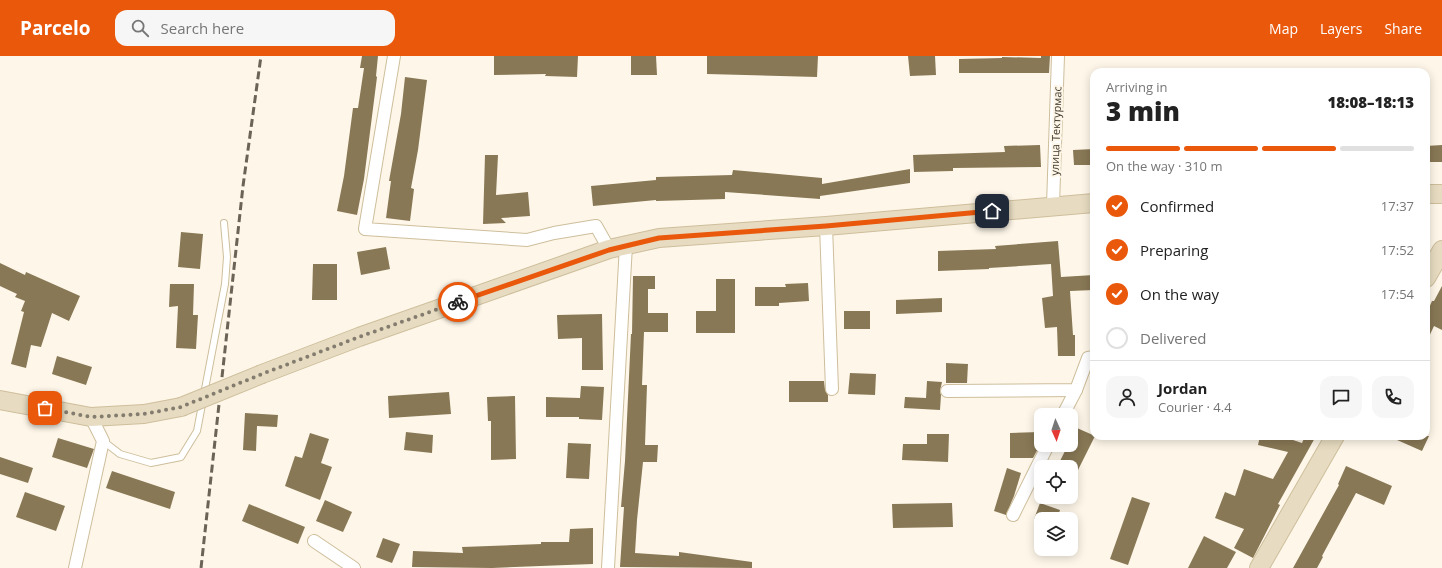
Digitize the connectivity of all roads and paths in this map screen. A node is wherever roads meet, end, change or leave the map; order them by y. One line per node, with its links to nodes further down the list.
1 (394, 56): 9 (street)
2 (1058, 56): 6 (street, улица Тектурмас)
3 (1430, 194): 4 (street)
4 (1442, 194)
5 (1090, 203): 6 (street)
6 (1053, 205): 8 (street)
7 (224, 223): 20 (lane)
8 (826, 226): 9 (street); 13 (street)
9 (617, 247): 18 (street, bridge); 26 (street)
10 (1442, 250): 11 (street)
11 (1430, 271)
12 (1090, 358): 14 (street)
13 (832, 389)
14 (1076, 390): 15 (street); 17 (street)
15 (946, 391)
16 (0, 400): 18 (street)
17 (1067, 408)
18 (91, 417): 20 (street)
19 (1333, 440): 27 (street)
20 (103, 441): 24 (street)
21 (1044, 452): 22 (street)
22 (1013, 515)
23 (314, 541): 25 (street)
24 (75, 568)
25 (354, 568)
26 (608, 568)
27 (1259, 568)

